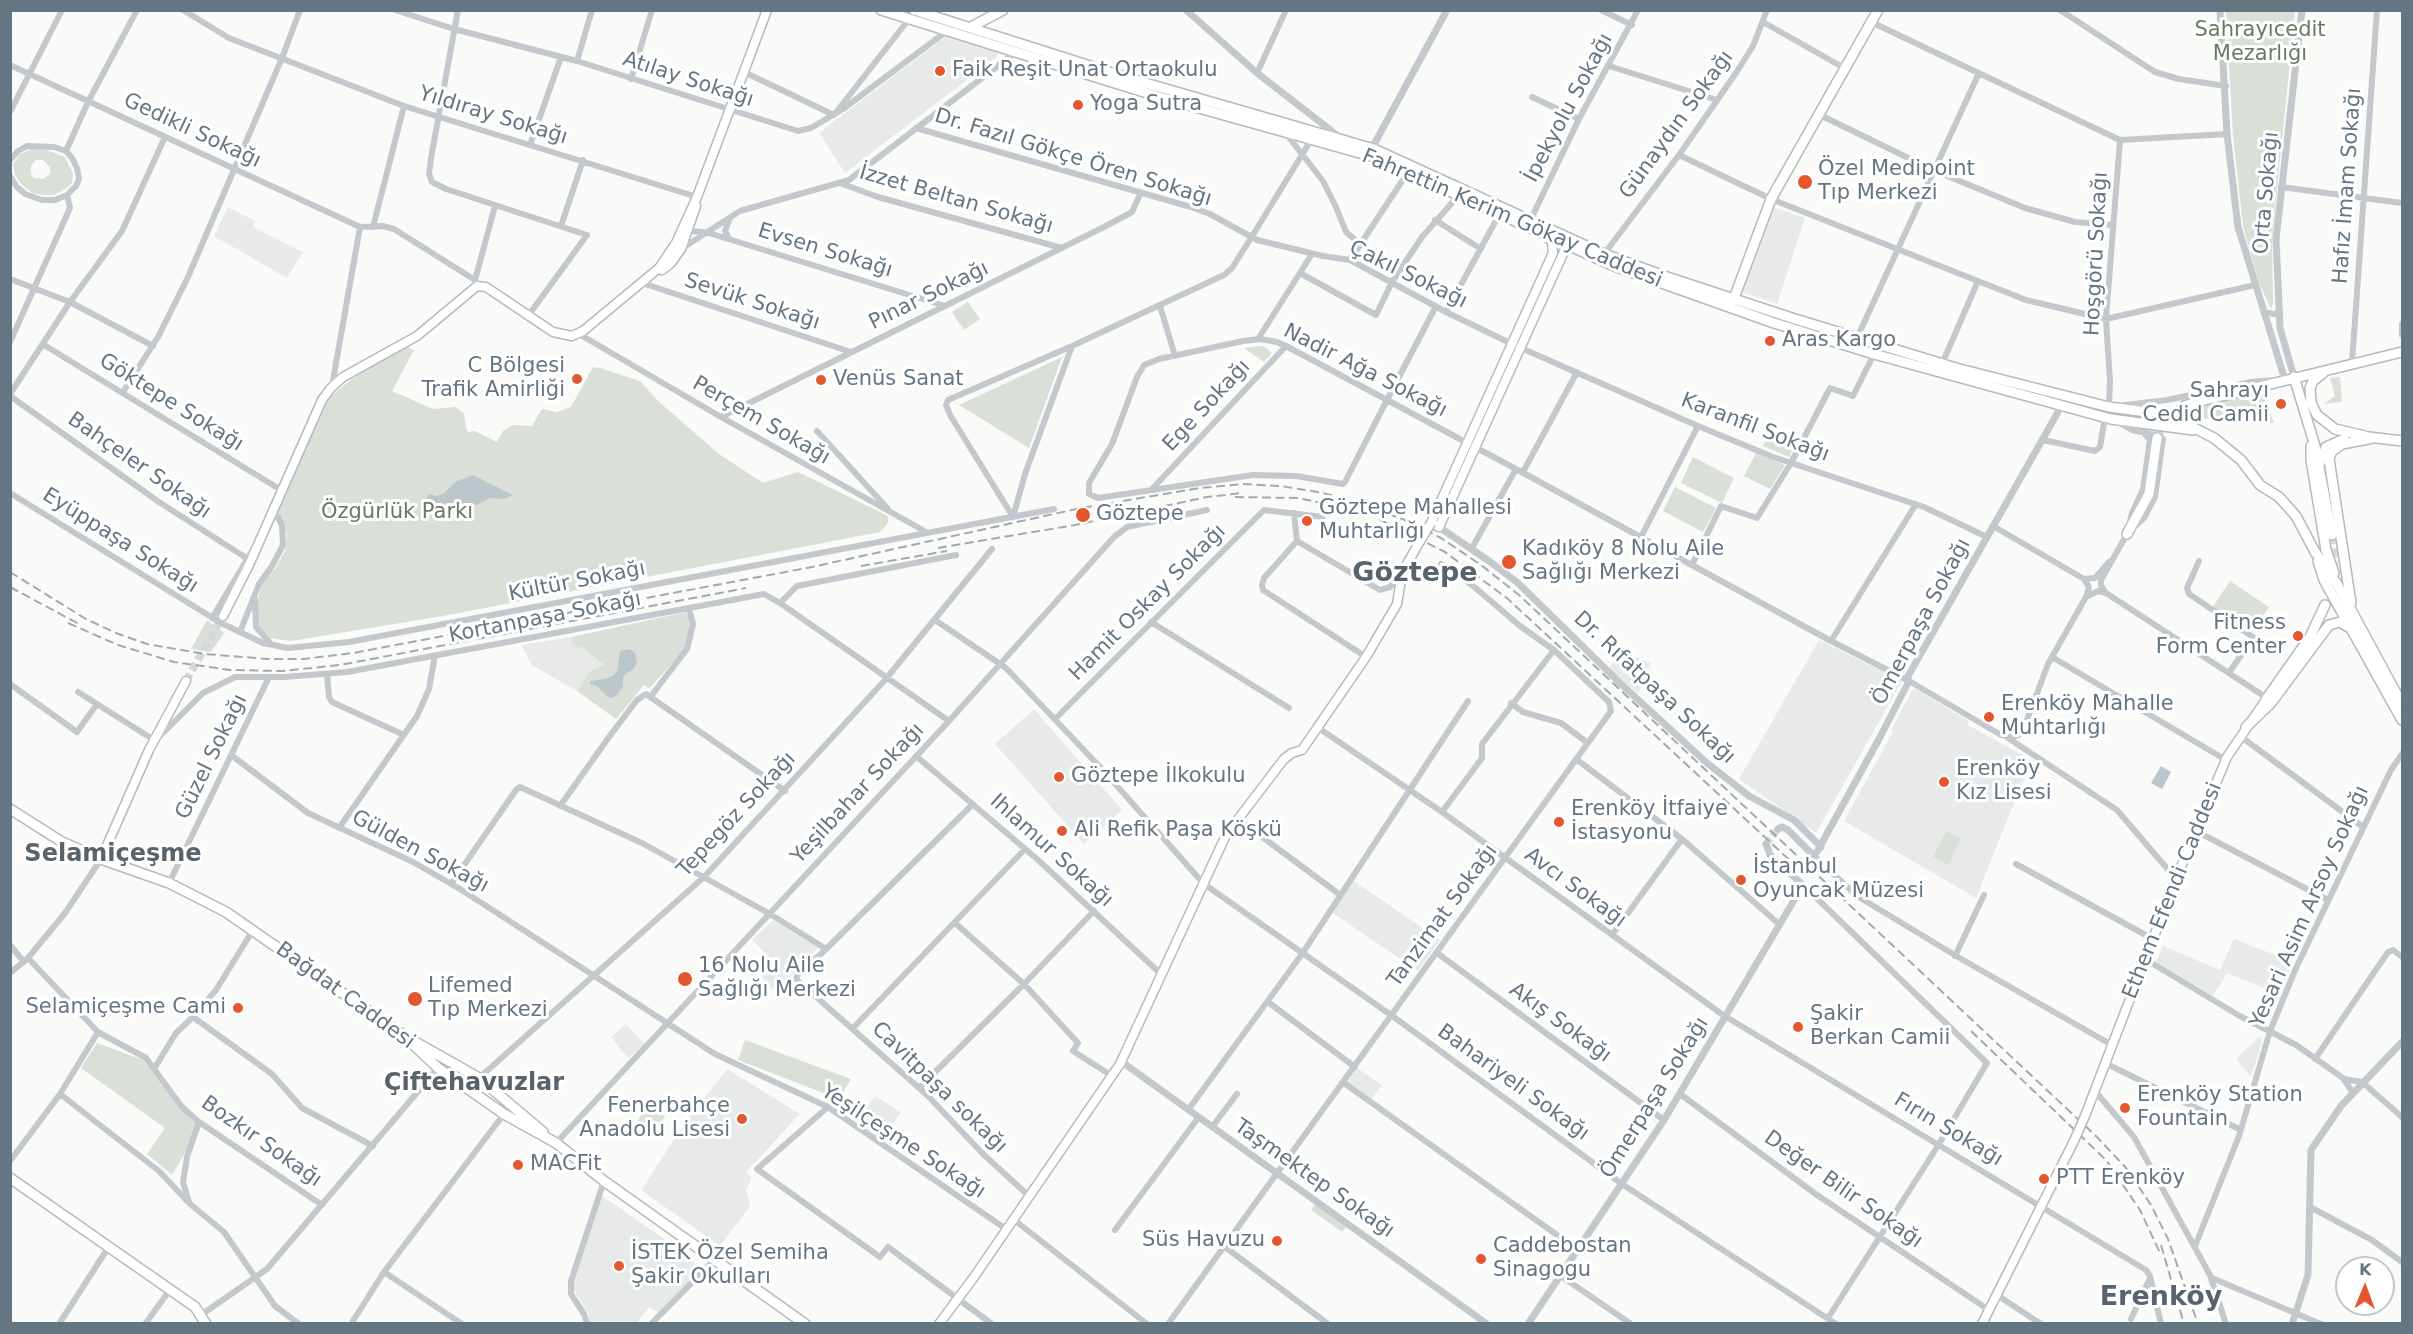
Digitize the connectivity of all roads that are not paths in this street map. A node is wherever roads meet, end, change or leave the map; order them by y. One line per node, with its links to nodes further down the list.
1 (62, 10): 42 (street)
2 (137, 10): 47 (street)
3 (183, 10): 34 (street, Yıldıray Sokağı)
4 (300, 10): 34 (street)
5 (395, 10): 28 (street, Atılay Sokağı)
6 (458, 10): 28 (street)
7 (592, 10): 35 (street)
8 (652, 10): 43 (street)
9 (767, 10): 39 (main road)
10 (881, 10): 23 (main road, Fahrettin Kerim Gökay Caddesi)
11 (1003, 10): 27 (main road); 30 (main road)
12 (1186, 10): 40 (street)
13 (1286, 10): 40 (street)
14 (1447, 10): 63 (street)
15 (1601, 10): 26 (street)
16 (1638, 10): 26 (street, İpekyolu Sokağı)
17 (1767, 10): 24 (street, Günaydın Sokağı)
18 (1878, 10): 25 (main road)
19 (2060, 10): 44 (street)
20 (2220, 10): 44 (street)
21 (2302, 10): 75 (street, Orta Sokağı)
22 (2377, 10): 80 (street, Hafız İmam Sokağı)
23 (911, 15): 27 (main road, Fahrettin Kerim Gökay Caddesi); 29 (main road, Fahrettin Kerim Gökay Caddesi); 51 (street)
24 (1763, 22): 38 (street); 46 (street, Günaydın Sokağı)
25 (1871, 22): 38 (main road); 41 (street)
26 (1632, 25): 37 (street, İpekyolu Sokağı)
27 (971, 27): 30 (main road, Fahrettin Kerim Gökay Caddesi)
28 (454, 29): 33 (street, Atılay Sokağı); 53 (street)
29 (947, 31): 31 (main road, Fahrettin Kerim Gökay Caddesi); 51 (street, Atılay Sokağı)
30 (986, 32): 31 (main road); 60 (main road, Fahrettin Kerim Gökay Caddesi)
31 (994, 45): 32 (main road, Fahrettin Kerim Gökay Caddesi)
32 (1016, 52): 55 (street); 56 (main road, Fahrettin Kerim Gökay Caddesi)
33 (561, 57): 35 (street, Atılay Sokağı); 62 (street)
34 (282, 58): 48 (street, Yıldıray Sokağı); 70 (street)
35 (577, 61): 43 (street, Atılay Sokağı)
36 (10, 65): 42 (street, Gedikli Sokağı)
37 (1609, 66): 46 (street); 54 (street, İpekyolu Sokağı)
38 (1846, 69): 52 (main road)
39 (744, 72): 49 (main road); 51 (street)
40 (1257, 73): 60 (street)
41 (1979, 73): 61 (street); 71 (street)
42 (28, 74): 47 (street, Gedikli Sokağı); 50 (street)
43 (631, 79): 49 (street, Atılay Sokağı)
44 (2226, 86): 57 (street)
45 (1532, 97): 54 (street)
46 (1717, 100): 66 (street, Günaydın Sokağı)
47 (88, 102): 58 (street, Gedikli Sokağı); 64 (street)
48 (404, 106): 53 (street, Yıldıray Sokağı); 91 (street)
49 (730, 111): 51 (street, Atılay Sokağı); 79 (main road)
50 (10, 112)
51 (834, 115)
52 (1820, 115): 71 (street); 81 (main road)
53 (438, 118): 62 (street, Yıldıray Sokağı); 83 (street)
54 (1579, 119): 87 (street, İpekyolu Sokağı)
55 (916, 129): 74 (street); 76 (street, Dr. Fazıl Gökçe Ören Sokağı)
56 (1281, 132): 59 (main road, Fahrettin Kerim Gökay Caddesi); 65 (street)
57 (2228, 134): 61 (street); 115 (street)
58 (165, 137): 70 (street, Gedikli Sokağı); 119 (street)
59 (1311, 140): 65 (street); 67 (main road, Fahrettin Kerim Gökay Caddesi)
60 (1344, 140): 63 (main road, Fahrettin Kerim Gökay Caddesi)
61 (2120, 140): 88 (street, Hoşgörü Sokağı)
62 (530, 145): 69 (street, Yıldıray Sokağı)
63 (1371, 148): 67 (street); 87 (main road, Fahrettin Kerim Gökay Caddesi)
64 (66, 151): 68 (street); 77 (street)
65 (1302, 153): 97 (street); 99 (street)
66 (1679, 155): 81 (street); 106 (street, Günaydın Sokağı)
67 (1378, 159): 72 (main road, Fahrettin Kerim Gökay Caddesi)
68 (10, 160)
69 (583, 160): 79 (street, Yıldıray Sokağı); 89 (street)
70 (236, 169): 90 (street, Gedikli Sokağı); 136 (street)
71 (1933, 170): 88 (street); 104 (street)
72 (1408, 172): 78 (main road, Fahrettin Kerim Gökay Caddesi); 99 (street)
73 (10, 176): 77 (street)
74 (840, 183): 84 (street); 101 (street, İzzet Beltan Sokağı)
75 (2281, 188): 80 (street); 125 (street, Orta Sokağı)
76 (1142, 192): 97 (street, Dr. Fazıl Gökçe Ören Sokağı); 101 (street, Pınar Sokağı)
77 (67, 195): 116 (street)
78 (1458, 196): 85 (main road, Fahrettin Kerim Gökay Caddesi); 86 (street)
79 (697, 197): 92 (main road); 94 (main road)
80 (2363, 198): 82 (street); 144 (street, Hafız İmam Sokağı)
81 (1772, 199): 104 (street); 117 (main road)
82 (2403, 203)
83 (495, 206): 89 (street); 113 (street)
84 (733, 215): 93 (street); 98 (street, Evsen Sokağı)
85 (1499, 215): 95 (main road, Fahrettin Kerim Gökay Caddesi); 103 (street)
86 (1435, 220): 103 (street); 112 (street)
87 (1530, 221): 96 (main road, Fahrettin Kerim Gökay Caddesi)
88 (2113, 225): 127 (street, Hoşgörü Sokağı)
89 (561, 226): 126 (street)
90 (360, 227): 91 (street); 149 (street)
91 (373, 227): 113 (street)
92 (689, 230): 93 (street, Evsen Sokağı); 94 (street); 102 (main road)
93 (709, 233): 98 (street, Evsen Sokağı); 102 (street)
94 (680, 234): 109 (main road)
95 (1546, 236): 100 (main road, Fahrettin Kerim Gökay Caddesi); 134 (main road)
96 (1562, 236): 100 (main road); 106 (main road, Fahrettin Kerim Gökay Caddesi)
97 (1251, 238): 105 (street, Çakıl Sokağı); 121 (street)
98 (729, 239): 120 (street, Evsen Sokağı)
99 (1361, 245): 107 (street)
100 (1567, 245): 118 (main road, Fahrettin Kerim Gökay Caddesi); 139 (main road)
101 (1063, 248): 120 (street, Pınar Sokağı)
102 (681, 249): 109 (main road)
103 (1481, 249): 123 (street)
104 (1897, 250): 111 (street); 131 (street)
105 (1312, 254): 107 (street, Çakıl Sokağı); 108 (street)
106 (1604, 254): 117 (main road, Fahrettin Kerim Gökay Caddesi)
107 (1350, 260): 112 (street, Çakıl Sokağı)
108 (1300, 273): 112 (street); 132 (street)
109 (653, 274): 114 (main road)
110 (10, 279): 116 (street)
111 (1978, 281): 127 (street); 145 (street)
112 (1392, 282): 122 (street, Çakıl Sokağı)
113 (477, 283): 126 (main road); 149 (main road)
114 (642, 283): 129 (main road); 140 (street, Sevük Sokağı)
115 (2255, 285): 124 (street); 127 (street)
116 (36, 288): 119 (street); 133 (street)
117 (1735, 298): 118 (main road); 131 (main road, Fahrettin Kerim Gökay Caddesi)
118 (1713, 301): 142 (main road, Fahrettin Kerim Gökay Caddesi)
119 (70, 302): 135 (street); 136 (street)
120 (945, 306): 140 (street, Pınar Sokağı)
121 (1160, 306): 137 (street); 143 (street)
122 (1436, 306): 123 (street, Çakıl Sokağı); 152 (street)
123 (1446, 312): 134 (street, Çakıl Sokağı)
124 (2264, 312): 125 (street); 148 (street)
125 (2280, 312): 148 (street, Orta Sokağı)
126 (528, 316): 129 (main road)
127 (2106, 319): 154 (street, Hoşgörü Sokağı)
128 (2403, 324): 130 (street)
129 (579, 334): 156 (street, Perçem Sokağı)
130 (2403, 336)
131 (1857, 338): 145 (main road, Fahrettin Kerim Gökay Caddesi)
132 (1258, 339): 138 (street, Nadir Ağa Sokağı); 143 (street, Nadir Ağa Sokağı)
133 (10, 342)
134 (1512, 344): 139 (street, Karanfil Sokağı); 167 (main road)
135 (44, 345): 150 (street, Göktepe Sokağı); 151 (street)
136 (153, 346): 150 (street)
137 (1072, 346): 180 (street); 180 (street)
138 (1286, 346): 152 (street, Nadir Ağa Sokağı); 171 (street, Ege Sokağı)
139 (1521, 348): 147 (street, Karanfil Sokağı); 167 (main road)
140 (851, 352): 156 (street, Pınar Sokağı)
141 (2403, 352): 144 (main road)
142 (1874, 354): 153 (main road, Fahrettin Kerim Gökay Caddesi); 168 (street)
143 (1175, 356): 171 (street, Nadir Ağa Sokağı)
144 (2352, 363): 146 (main road)
145 (1942, 364): 154 (main road, Fahrettin Kerim Gökay Caddesi)
146 (2334, 368): 148 (main road); 164 (main road)
147 (1577, 372): 158 (street, Karanfil Sokağı); 170 (street)
148 (2289, 379): 154 (street); 155 (main road); 161 (main road)
149 (332, 386): 172 (main road)
150 (123, 393): 172 (street, Göktepe Sokağı)
151 (10, 395): 194 (street, Bahçeler Sokağı)
152 (1388, 400): 167 (street, Nadir Ağa Sokağı); 171 (street)
153 (2062, 405): 157 (main road, Fahrettin Kerim Gökay Caddesi); 165 (street, Ömerpaşa Sokağı)
154 (2109, 407): 163 (main road, Fahrettin Kerim Gökay Caddesi)
155 (2182, 407)
156 (720, 417): 179 (street, Perçem Sokağı)
157 (2105, 417): 160 (street); 163 (main road, Fahrettin Kerim Gökay Caddesi); 165 (street)
158 (1698, 426): 168 (street, Karanfil Sokağı); 187 (street)
159 (817, 431): 179 (street)
160 (2143, 433): 185 (street); 185 (street)
161 (2311, 434): 169 (main road); 203 (main road)
162 (2157, 438): 185 (main road)
163 (2214, 438): 192 (main road, Fahrettin Kerim Gökay Caddesi)
164 (2373, 438): 166 (main road); 169 (main road); 199 (main road)
165 (2043, 440): 183 (street, Ömerpaşa Sokağı)
166 (2403, 441)
167 (1472, 445): 170 (street, Nadir Ağa Sokağı); 182 (main road)
168 (1791, 463): 174 (street, Karanfil Sokağı); 198 (street)
169 (2320, 468): 186 (main road)
170 (1519, 471): 187 (street, Nadir Ağa Sokağı); 190 (street)
171 (1153, 489)
172 (281, 490): 177 (main road)
173 (10, 493): 212 (street, Eyüppaşa Sokağı)
174 (1916, 504): 188 (street, Karanfil Sokağı); 218 (street)
175 (1054, 509): 180 (street, Kültür Sokağı)
176 (1207, 510): 224 (street, Yeşilbahar Sokağı)
177 (272, 512): 194 (main road); 205 (street)
178 (1294, 513): 181 (street); 189 (street); 214 (street, Hamit Oskay Sokağı)
179 (892, 514): 184 (street, Perçem Sokağı)
180 (1013, 517): 184 (street, Kültür Sokağı)
181 (1323, 517)
182 (1435, 525): 190 (street, Dr. Rıfatpaşa Sokağı); 200 (main road, bridge)
183 (1993, 526): 188 (street, Ömerpaşa Sokağı); 201 (street)
184 (929, 534): 219 (street, Kültür Sokağı)
185 (2127, 534): 196 (street)
186 (2332, 535)
187 (1641, 537): 198 (street, Nadir Ağa Sokağı)
188 (1988, 537): 230 (street, Ömerpaşa Sokağı)
189 (1297, 541): 200 (street); 222 (street)
190 (1472, 548): 268 (street, Dr. Rıfatpaşa Sokağı)
191 (992, 549): 213 (street, Tepegöz Sokağı)
192 (2315, 552): 202 (main road, Fahrettin Kerim Gökay Caddesi); 203 (main road, Fahrettin Kerim Gökay Caddesi)
193 (956, 555): 207 (street)
194 (248, 560): 210 (main road); 212 (street)
195 (2199, 561): 225 (street)
196 (2109, 562): 201 (street); 204 (street)
197 (1442, 564): 220 (street, Tanzimat Sokağı)
198 (1692, 565): 218 (street, Nadir Ağa Sokağı)
199 (2345, 572): 203 (main road); 211 (main road)
200 (1402, 573): 222 (main road)
201 (2081, 578): 206 (street)
202 (2324, 580): 203 (main road); 216 (main road, Fahrettin Kerim Gökay Caddesi)
203 (2337, 584): 211 (main road)
204 (2106, 593): 206 (street); 225 (street)
205 (255, 594): 215 (street); 217 (street)
206 (2086, 597): 223 (street)
207 (780, 603): 209 (street, Kortanpaşa Sokağı); 228 (street)
208 (2325, 605): 234 (main road)
209 (689, 608): 221 (street, Kortanpaşa Sokağı); 233 (street)
210 (223, 616)
211 (2355, 616): 238 (main road)
212 (212, 618): 217 (street, Eyüppaşa Sokağı)
213 (935, 620): 224 (street, Bahariyeli Sokağı); 228 (street, Tepegöz Sokağı)
214 (1151, 622): 239 (street); 240 (street, Hamit Oskay Sokağı)
215 (256, 626): 217 (street); 219 (street)
216 (2354, 632): 241 (main road, Fahrettin Kerim Gökay Caddesi); 244 (main road)
217 (243, 634): 219 (street, Kültür Sokağı)
218 (1831, 641): 230 (street, Nadir Ağa Sokağı)
219 (277, 647)
220 (1554, 650): 237 (street); 249 (street, Tanzimat Sokağı)
221 (435, 655): 226 (street, Kortanpaşa Sokağı); 245 (street)
222 (1366, 657): 243 (main road)
223 (2052, 657): 247 (street); 254 (street)
224 (1000, 663): 240 (street, Bahariyeli Sokağı); 242 (street, Yeşilbahar Sokağı)
225 (2229, 673): 234 (street)
226 (327, 674): 227 (street, Kortanpaşa Sokağı); 245 (street)
227 (269, 677): 248 (street, Kortanpaşa Sokağı); 251 (street, Güzel Sokağı)
228 (887, 678): 242 (street); 255 (street, Tepegöz Sokağı)
229 (186, 681): 248 (main road)
230 (1909, 681): 247 (street, Nadir Ağa Sokağı); 268 (street, Ömerpaşa Sokağı)
231 (10, 684): 236 (street)
232 (78, 692): 236 (street)
233 (651, 696): 255 (street); 258 (street)
234 (2266, 698): 244 (main road, Ethem Efendi Caddesi)
235 (1468, 701): 256 (street)
236 (97, 704): 248 (street)
237 (1511, 704): 249 (street); 260 (street)
238 (2403, 704)
239 (1289, 708)
240 (1055, 719): 278 (street, Bahariyeli Sokağı)
241 (2403, 720)
242 (948, 721): 252 (street, Yeşilbahar Sokağı)
243 (1317, 727): 256 (street, Avcı Sokağı); 261 (main road)
244 (2246, 727): 246 (main road, Ethem Efendi Caddesi)
245 (404, 735): 263 (street)
246 (2240, 736): 254 (main road, Ethem Efendi Caddesi); 262 (street)
247 (2006, 737): 275 (street, Nadir Ağa Sokağı)
248 (153, 742): 272 (main road)
249 (1588, 743): 253 (street, Tanzimat Sokağı)
250 (2403, 754): 262 (street, Yesari Asim Arsoy Sokağı)
251 (231, 755): 263 (street, Gülden Sokağı); 276 (street, Güzel Sokağı)
252 (916, 756): 257 (street, Ihlamur Sokağı); 284 (street, Yeşilbahar Sokağı)
253 (1576, 759): 266 (street); 271 (street, Tanzimat Sokağı)
254 (2226, 760): 265 (main road, Ethem Efendi Caddesi)
255 (785, 790): 274 (street, Tepegöz Sokağı)
256 (1408, 790): 260 (street, Avcı Sokağı); 280 (street)
257 (973, 804): 269 (street, Ihlamur Sokağı); 291 (street, Cavitpaşa sokağı)
258 (560, 806): 274 (street); 277 (street)
259 (10, 809): 272 (main road, Bağdat Caddesi)
260 (1442, 812): 271 (street, Avcı Sokağı)
261 (1238, 819): 278 (main road); 280 (street)
262 (2363, 827): 282 (street, Yesari Asim Arsoy Sokağı)
263 (339, 828): 277 (street, Gülden Sokağı)
264 (1778, 829): 270 (street)
265 (2196, 831): 275 (main road, Ethem Efendi Caddesi); 282 (street)
266 (1682, 839): 286 (street); 288 (street)
267 (1766, 844): 279 (street)
268 (1821, 847): 270 (street, Ömerpaşa Sokağı)
269 (1025, 849): 283 (street, Ihlamur Sokağı); 285 (street)
270 (1814, 856): 294 (street)
271 (1506, 857): 288 (street, Avcı Sokağı); 292 (street, Tanzimat Sokağı)
272 (101, 859): 276 (main road, Bağdat Caddesi); 297 (street)
273 (2016, 864): 289 (street)
274 (704, 877): 284 (street); 300 (street, Tepegöz Sokağı)
275 (2176, 879): 289 (main road, Ethem Efendi Caddesi)
276 (169, 883): 287 (main road, Bağdat Caddesi)
277 (451, 884): 300 (street, Gülden Sokağı)
278 (1204, 884): 293 (street, Bahariyeli Sokağı); 299 (main road)
279 (1803, 885): 286 (street, Ömerpaşa Sokağı); 340 (street)
280 (1339, 894): 293 (street)
281 (1984, 895): 294 (street)
282 (2328, 900): 308 (street, Yesari Asim Arsoy Sokağı)
283 (1094, 911): 299 (street, Ihlamur Sokağı); 301 (street)
284 (770, 914): 291 (street); 306 (street, Yeşilbahar Sokağı)
285 (955, 923): 301 (street); 307 (street)
286 (1779, 924): 304 (street, Ömerpaşa Sokağı)
287 (252, 930): 305 (street); 310 (main road, Bağdat Caddesi)
288 (1612, 934): 304 (street, Avcı Sokağı)
289 (2153, 939): 296 (main road, Ethem Efendi Caddesi)
290 (10, 945): 297 (street, Bozkır Sokağı)
291 (826, 949): 307 (street, Cavitpaşa sokağı)
292 (1437, 953): 303 (street, Tanzimat Sokağı); 335 (street, Akış Sokağı)
293 (1302, 954): 302 (street); 303 (street, Bahariyeli Sokağı)
294 (1955, 956): 312 (street)
295 (2403, 957): 313 (street)
296 (2145, 959): 308 (street); 312 (main road, Ethem Efendi Caddesi)
297 (26, 960): 298 (street); 309 (street, Bozkır Sokağı)
298 (10, 973)
299 (1162, 975): 314 (main road)
300 (595, 976): 306 (street, Yeşilçeşme Sokağı); 320 (street, Tepegöz Sokağı)
301 (1024, 984): 319 (street); 324 (street)
302 (1268, 1002): 316 (street); 331 (street)
303 (1391, 1015): 316 (street, Tanzimat Sokağı); 346 (street, Bahariyeli Sokağı)
304 (1725, 1015): 329 (street, Ömerpaşa Sokağı); 340 (street, Fırın Sokağı)
305 (194, 1017): 318 (street); 341 (street)
306 (669, 1023): 330 (street, Yeşilçeşme Sokağı); 339 (street, Yeşilbahar Sokağı)
307 (853, 1028): 324 (street, Cavitpaşa sokağı)
308 (2270, 1031): 313 (street); 338 (street, Yesari Asim Arsoy Sokağı)
309 (98, 1032): 318 (street, Bozkır Sokağı); 327 (street)
310 (403, 1035): 317 (main road, Bağdat Caddesi); 320 (main road)
311 (2403, 1042): 323 (street)
312 (2112, 1045): 315 (main road, Ethem Efendi Caddesi)
313 (2315, 1059): 321 (street)
314 (1122, 1062): 319 (main road); 331 (street, Taşmektep Sokağı)
315 (2105, 1063): 325 (main road, Ethem Efendi Caddesi); 338 (street)
316 (1355, 1067): 322 (street, Tanzimat Sokağı)
317 (438, 1068): 332 (main road, Bağdat Caddesi); 341 (street)
318 (154, 1069): 336 (street, Bozkır Sokağı)
319 (1112, 1076): 347 (main road)
320 (479, 1078): 339 (main road)
321 (2343, 1078): 323 (street); 326 (street)
322 (1344, 1083): 343 (street, Tanzimat Sokağı); 359 (street)
323 (2362, 1083): 326 (street); 333 (street)
324 (919, 1088): 347 (street, Cavitpaşa sokağı)
325 (2095, 1091): 350 (main road, Ethem Efendi Caddesi, bridge); 356 (street)
326 (2353, 1093): 351 (street)
327 (60, 1094): 342 (street); 348 (street)
328 (1237, 1094): 337 (street)
329 (1680, 1094): 335 (street, Ömerpaşa Sokağı); 355 (street, Değer Bilir Sokağı)
330 (828, 1107): 353 (street, Yeşilçeşme Sokağı); 369 (street)
331 (1188, 1110): 334 (street, Taşmektep Sokağı)
332 (504, 1114): 339 (main road, Bağdat Caddesi); 362 (street)
333 (2403, 1117)
334 (1198, 1119): 337 (street, Taşmektep Sokağı); 354 (street)
335 (1664, 1120): 346 (street, Ömerpaşa Sokağı)
336 (199, 1122): 348 (street); 349 (street, Bozkır Sokağı)
337 (1212, 1127): 343 (street, Taşmektep Sokağı)
338 (2241, 1130): 356 (street, Yesari Asim Arsoy Sokağı)
339 (556, 1143): 345 (main road, Bağdat Caddesi)
340 (1939, 1144): 350 (street, Fırın Sokağı); 355 (street)
341 (373, 1146): 349 (street)
342 (10, 1161)
343 (1278, 1172): 357 (street, Tanzimat Sokağı); 388 (street, Taşmektep Sokağı)
344 (10, 1178): 358 (main road)
345 (604, 1181): 360 (main road, Bağdat Caddesi); 380 (street)
346 (1622, 1184): 359 (street, Ömerpaşa Sokağı); 372 (street, Bahariyeli Sokağı)
347 (1029, 1196): 352 (main road)
348 (189, 1203): 365 (street)
349 (322, 1205): 365 (street)
350 (2042, 1206): 364 (street, Fırın Sokağı); 368 (main road)
351 (2310, 1207): 361 (street); 371 (street)
352 (1013, 1219): 353 (main road); 385 (street)
353 (1006, 1229): 369 (main road)
354 (1115, 1230)
355 (1878, 1237): 370 (street, Değer Bilir Sokağı); 372 (street)
356 (2195, 1246): 366 (street)
357 (1225, 1247): 386 (street, Tanzimat Sokağı); 387 (street)
358 (108, 1248): 367 (main road); 375 (street)
359 (1578, 1251): 363 (street, Ömerpaşa Sokağı)
360 (714, 1260): 381 (street); 382 (main road, Bağdat Caddesi)
361 (2403, 1262)
362 (384, 1272): 378 (street); 379 (street)
363 (1561, 1276): 389 (street, Ömerpaşa Sokağı); 390 (street)
364 (2150, 1277): 374 (street); 394 (street)
365 (255, 1278): 373 (street); 377 (street)
366 (2212, 1278): 371 (street); 395 (street)
367 (170, 1290): 373 (main road); 376 (street)
368 (1997, 1295): 370 (main road); 393 (street)
369 (958, 1299): 383 (main road); 384 (street)
370 (1989, 1310): 392 (main road)
371 (2296, 1313): 396 (street); 397 (street)
372 (1828, 1318): 391 (street, Bahariyeli Sokağı)
373 (203, 1319)
374 (2131, 1319)
375 (59, 1323)
376 (145, 1323)
377 (299, 1323)
378 (351, 1323)
379 (462, 1323)
380 (587, 1323)
381 (651, 1323)
382 (805, 1323)
383 (939, 1323)
384 (992, 1323)
385 (1147, 1323)
386 (1168, 1323)
387 (1328, 1323)
388 (1487, 1323)
389 (1528, 1323)
390 (1631, 1323)
391 (1836, 1323)
392 (1982, 1323)
393 (2041, 1323)
394 (2161, 1323)
395 (2226, 1323)
396 (2292, 1323)
397 (2321, 1323)

